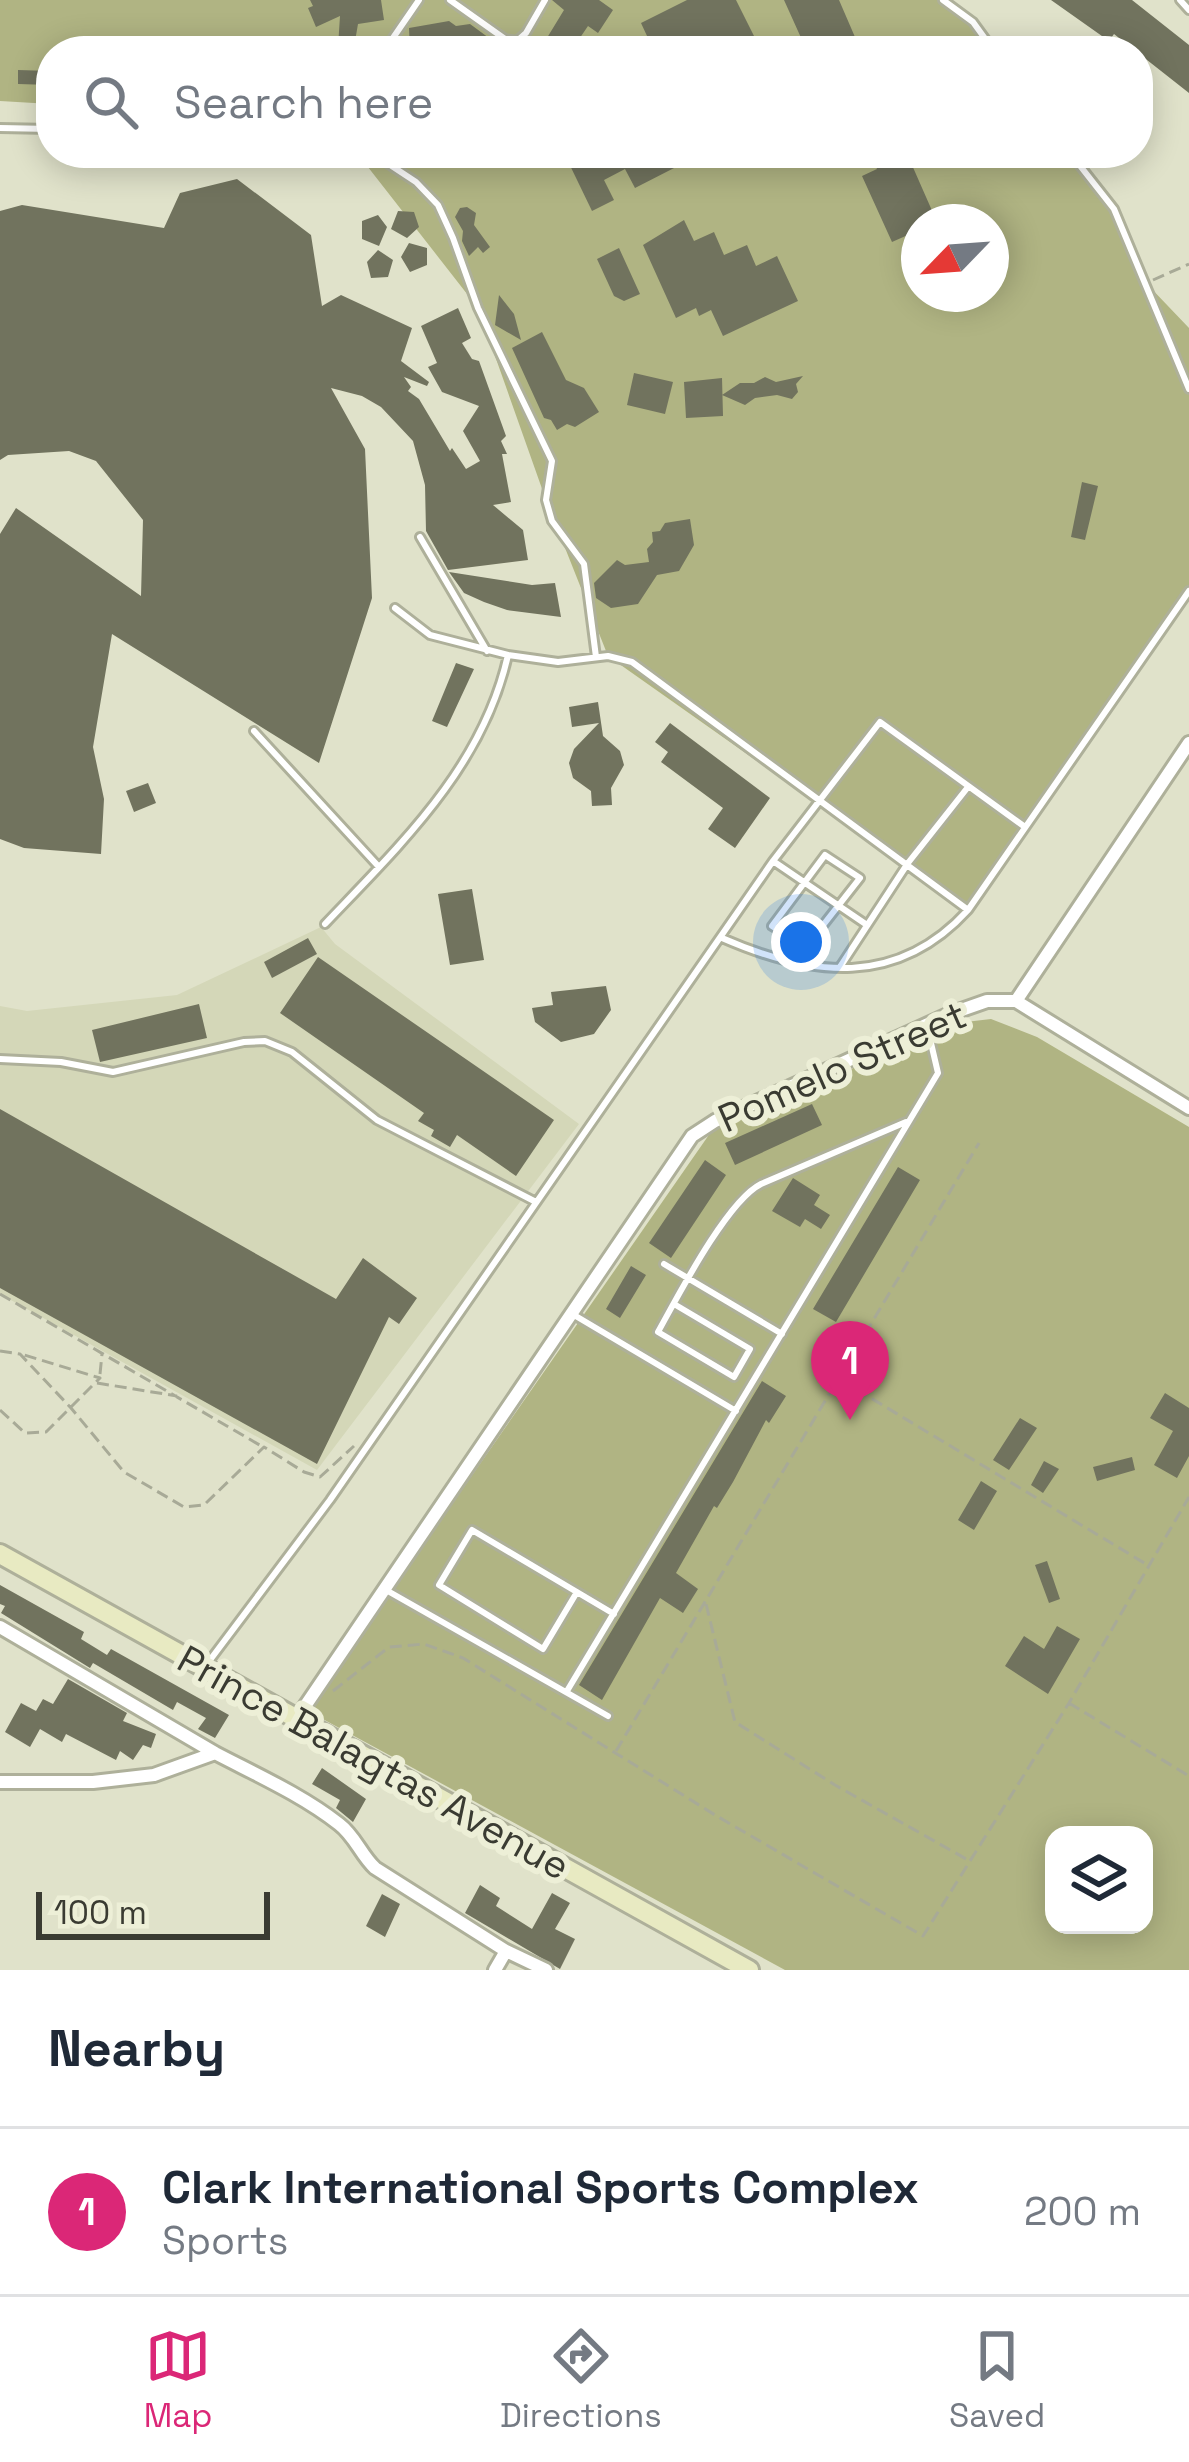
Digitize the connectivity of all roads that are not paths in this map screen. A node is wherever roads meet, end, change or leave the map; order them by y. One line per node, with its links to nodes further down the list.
1 (419, 0): 7 (lane)
2 (450, 0): 8 (lane)
3 (545, 0): 9 (lane)
4 (944, 0): 10 (lane)
5 (1180, 0): 6 (lane)
6 (1189, 10)
7 (394, 36)
8 (501, 36)
9 (521, 36)
10 (983, 36)
11 (0, 128): 12 (lane)
12 (36, 129)
13 (395, 168): 21 (lane)
14 (1082, 168): 15 (lane)
15 (1189, 389)
16 (420, 537): 19 (lane)
17 (1189, 591): 26 (lane)
18 (395, 608): 19 (lane)
19 (488, 650): 20 (lane)
20 (508, 655): 21 (lane); 29 (lane)
21 (596, 657): 25 (lane)
22 (254, 731): 29 (lane)
23 (1189, 743): 37 (street, Pomelo Street)
24 (968, 787): 25 (lane); 26 (lane); 28 (lane)
25 (820, 797): 27 (lane); 28 (lane)
26 (1025, 827): 32 (lane)
27 (773, 861): 30 (lane); 35 (lane)
28 (908, 863): 32 (lane); 34 (lane)
29 (379, 867): 33 (lane)
30 (806, 883): 31 (lane); 31 (lane); 31 (lane)
31 (839, 906): 34 (lane)
32 (968, 910): 36 (lane)
33 (326, 924)
34 (867, 925): 36 (lane)
35 (722, 938): 36 (lane); 42 (lane)
36 (840, 968)
37 (1016, 1001): 38 (street, Pomelo Street); 40 (street)
38 (927, 1026): 41 (lane); 46 (street, Pomelo Street)
39 (0, 1059): 42 (lane)
40 (1189, 1108)
41 (907, 1121): 44 (lane); 47 (lane)
42 (536, 1202): 54 (lane)
43 (664, 1264): 44 (lane)
44 (689, 1278): 45 (lane); 47 (lane)
45 (674, 1304): 45 (lane)
46 (571, 1313): 48 (lane); 50 (street, Pomelo Street)
47 (782, 1334): 48 (lane)
48 (736, 1411): 52 (lane)
49 (0, 1554): 54 (main road, Prince Balagtas Avenue)
50 (386, 1590): 55 (lane); 56 (street, Pomelo Street)
51 (577, 1592): 51 (lane); 52 (lane)
52 (614, 1613): 55 (lane)
53 (0, 1627): 58 (street)
54 (205, 1667): 56 (main road, Prince Balagtas Avenue)
55 (567, 1691): 57 (lane)
56 (298, 1716): 63 (main road, Prince Balagtas Avenue)
57 (608, 1716)
58 (215, 1753): 59 (street); 60 (street)
59 (0, 1782)
60 (506, 1951): 61 (street); 62 (street)
61 (495, 1970)
62 (546, 1970)
63 (749, 1970)

